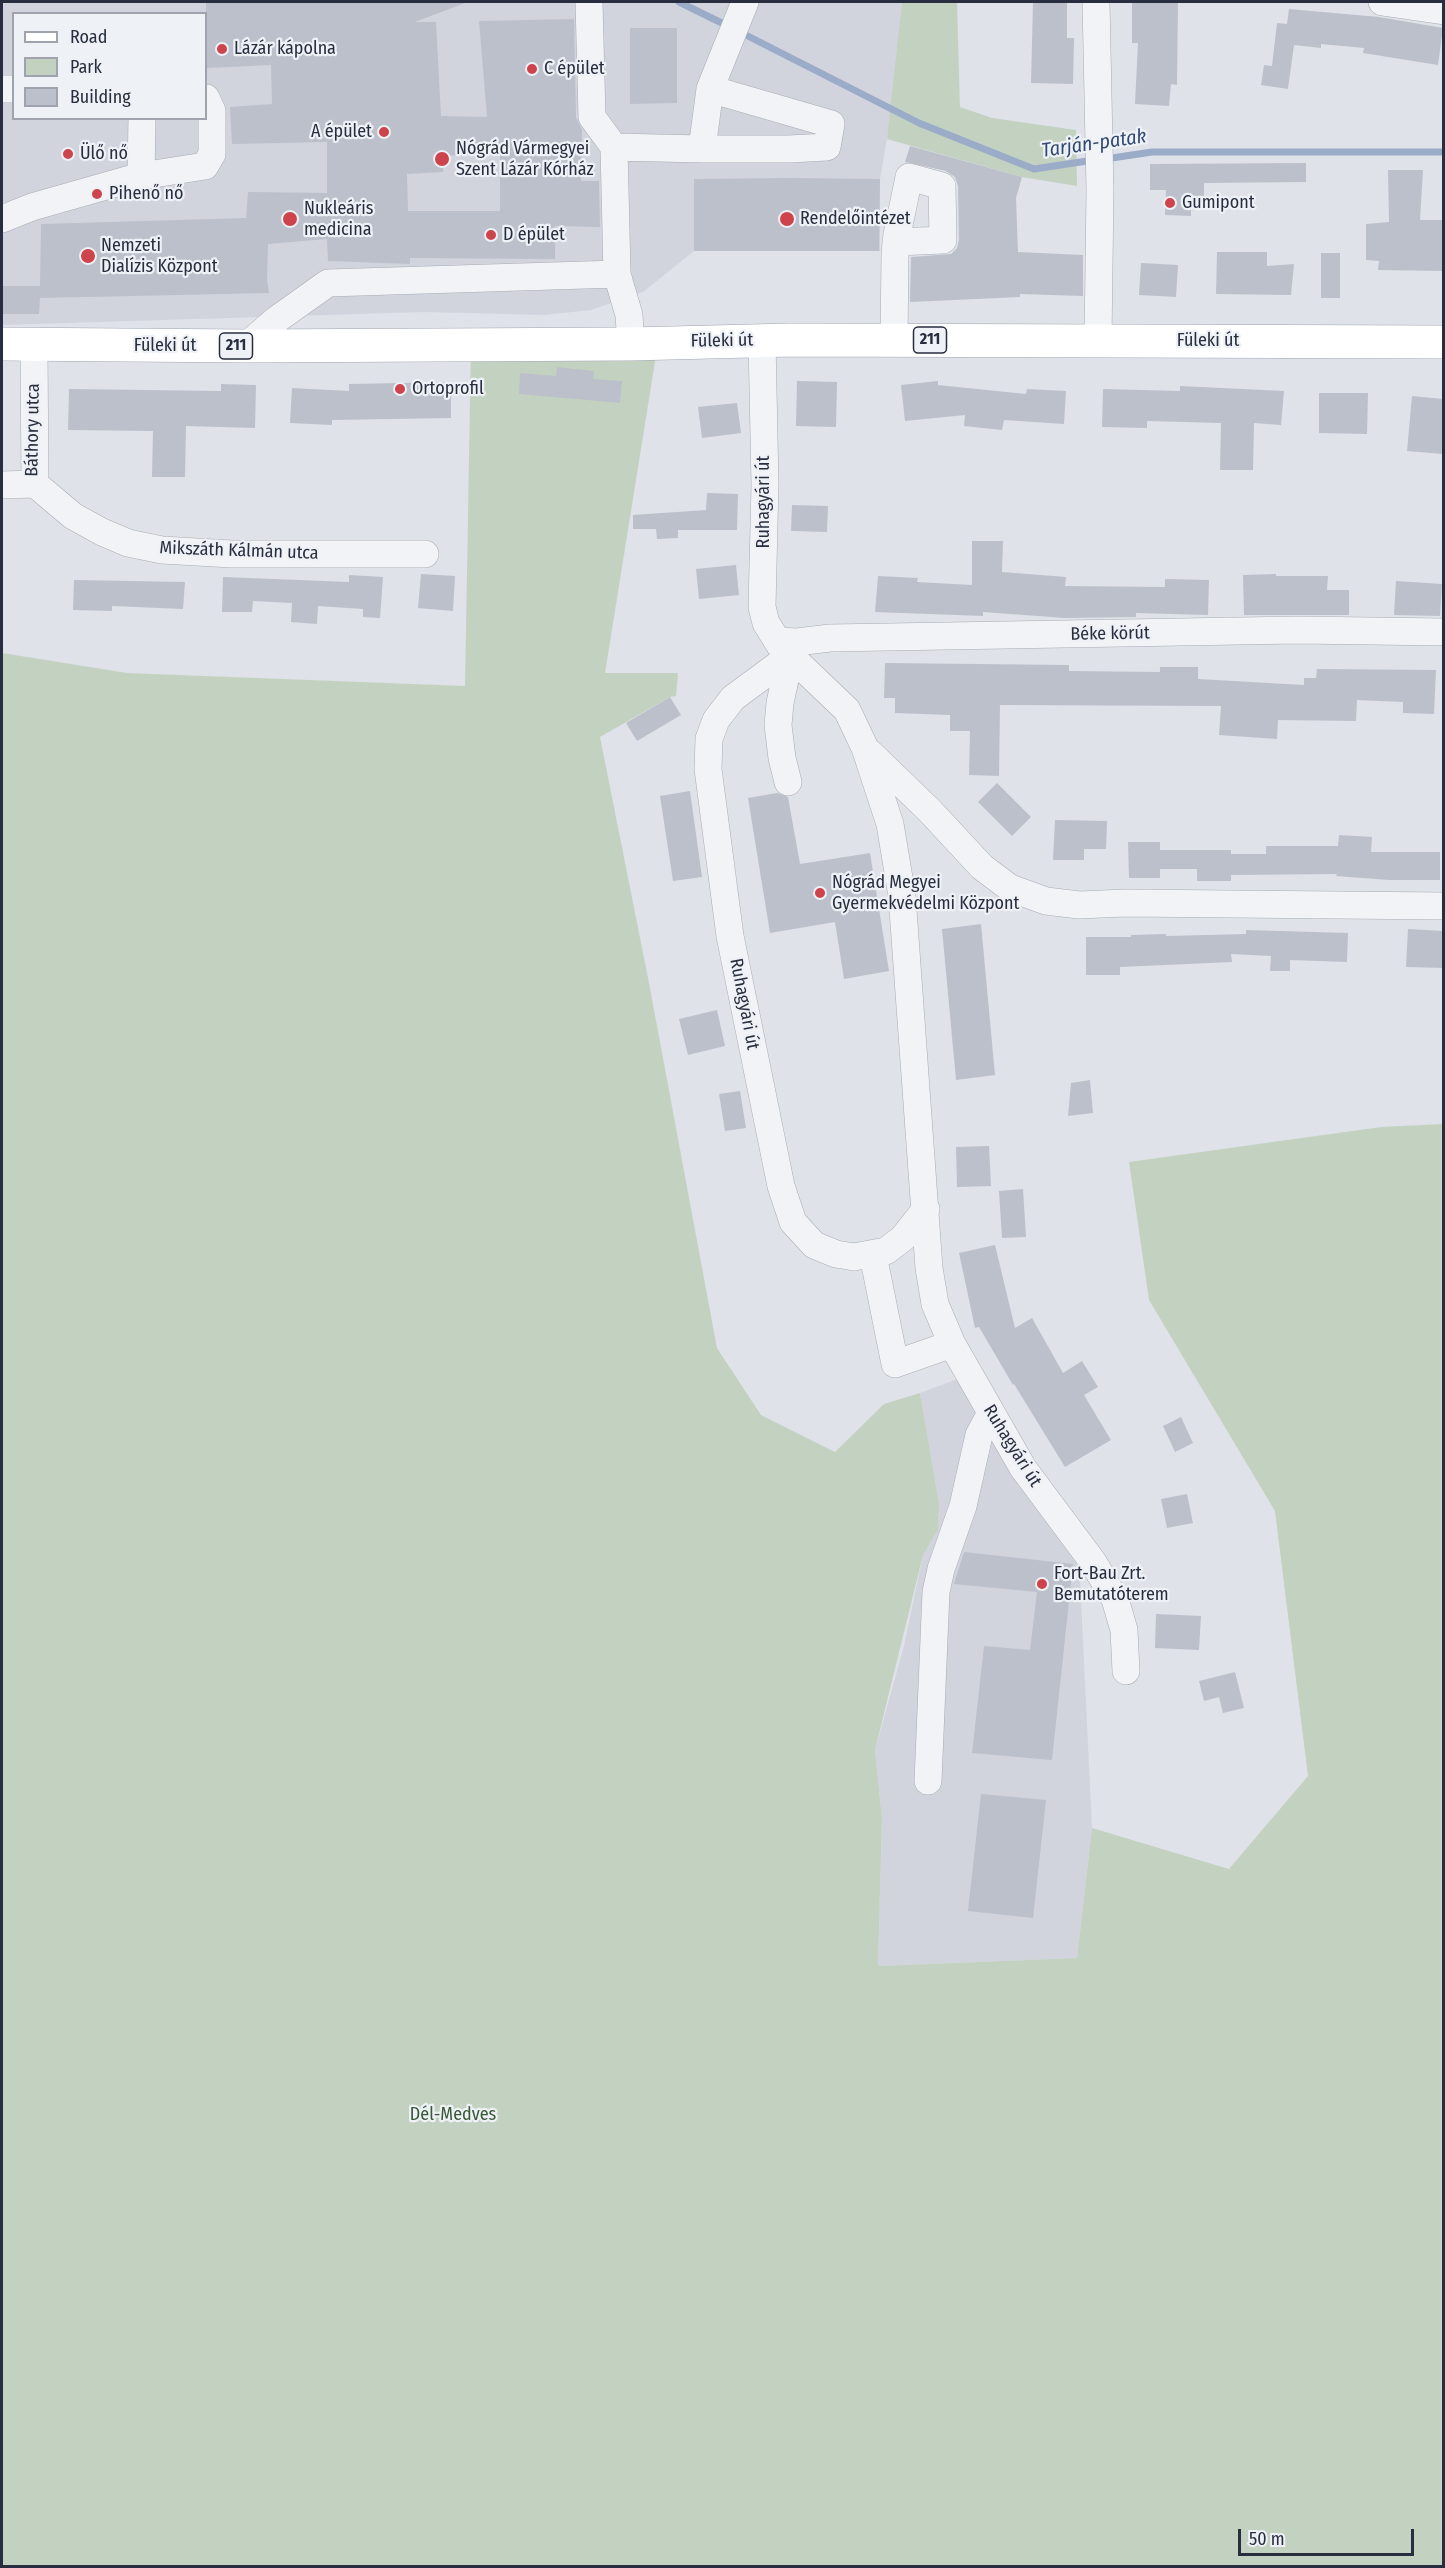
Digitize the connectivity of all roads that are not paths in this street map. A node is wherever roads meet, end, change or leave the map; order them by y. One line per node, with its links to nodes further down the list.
1 (589, 2): 9 (street)
2 (745, 2): 6 (street)
3 (1096, 2): 17 (street)
4 (1382, 2): 5 (street)
5 (1443, 11)
6 (710, 89): 10 (street); 10 (street)
7 (207, 100): 11 (street)
8 (142, 120): 11 (street)
9 (614, 147): 10 (street); 14 (street)
10 (702, 149)
11 (141, 176): 12 (street)
12 (2, 219)
13 (896, 242): 16 (street)
14 (617, 274): 20 (street); 22 (street)
15 (762, 340): 16 (main road, Füleki út / 211); 20 (main road, Füleki út / 211); 27 (street, Ruhagyári út)
16 (894, 340): 17 (main road, Füleki út / 211)
17 (1098, 341): 18 (main road, Füleki út / 211)
18 (1443, 342)
19 (2, 344): 21 (main road, Füleki út / 211)
20 (631, 344): 22 (main road, Füleki út / 211)
21 (34, 346): 22 (main road, Füleki út / 211); 23 (street, Báthory utca)
22 (246, 346)
23 (35, 484): 24 (street, Báthory utca); 25 (street, Mikszáth Kálmán utca)
24 (2, 485)
25 (425, 554)
26 (1443, 632): 27 (street, Béke körút)
27 (784, 648): 28 (street, Ruhagyári út); 29 (street); 32 (street, Ruhagyári út)
28 (865, 748): 30 (street); 31 (street, Ruhagyári út)
29 (788, 782)
30 (1443, 906)
31 (926, 1209): 32 (street, Ruhagyári út); 33 (street, Ruhagyári út)
32 (873, 1255): 33 (street)
33 (952, 1344): 34 (street, Ruhagyári út)
34 (991, 1413): 35 (street, Ruhagyári út); 36 (street)
35 (1126, 1671)
36 (928, 1781)

